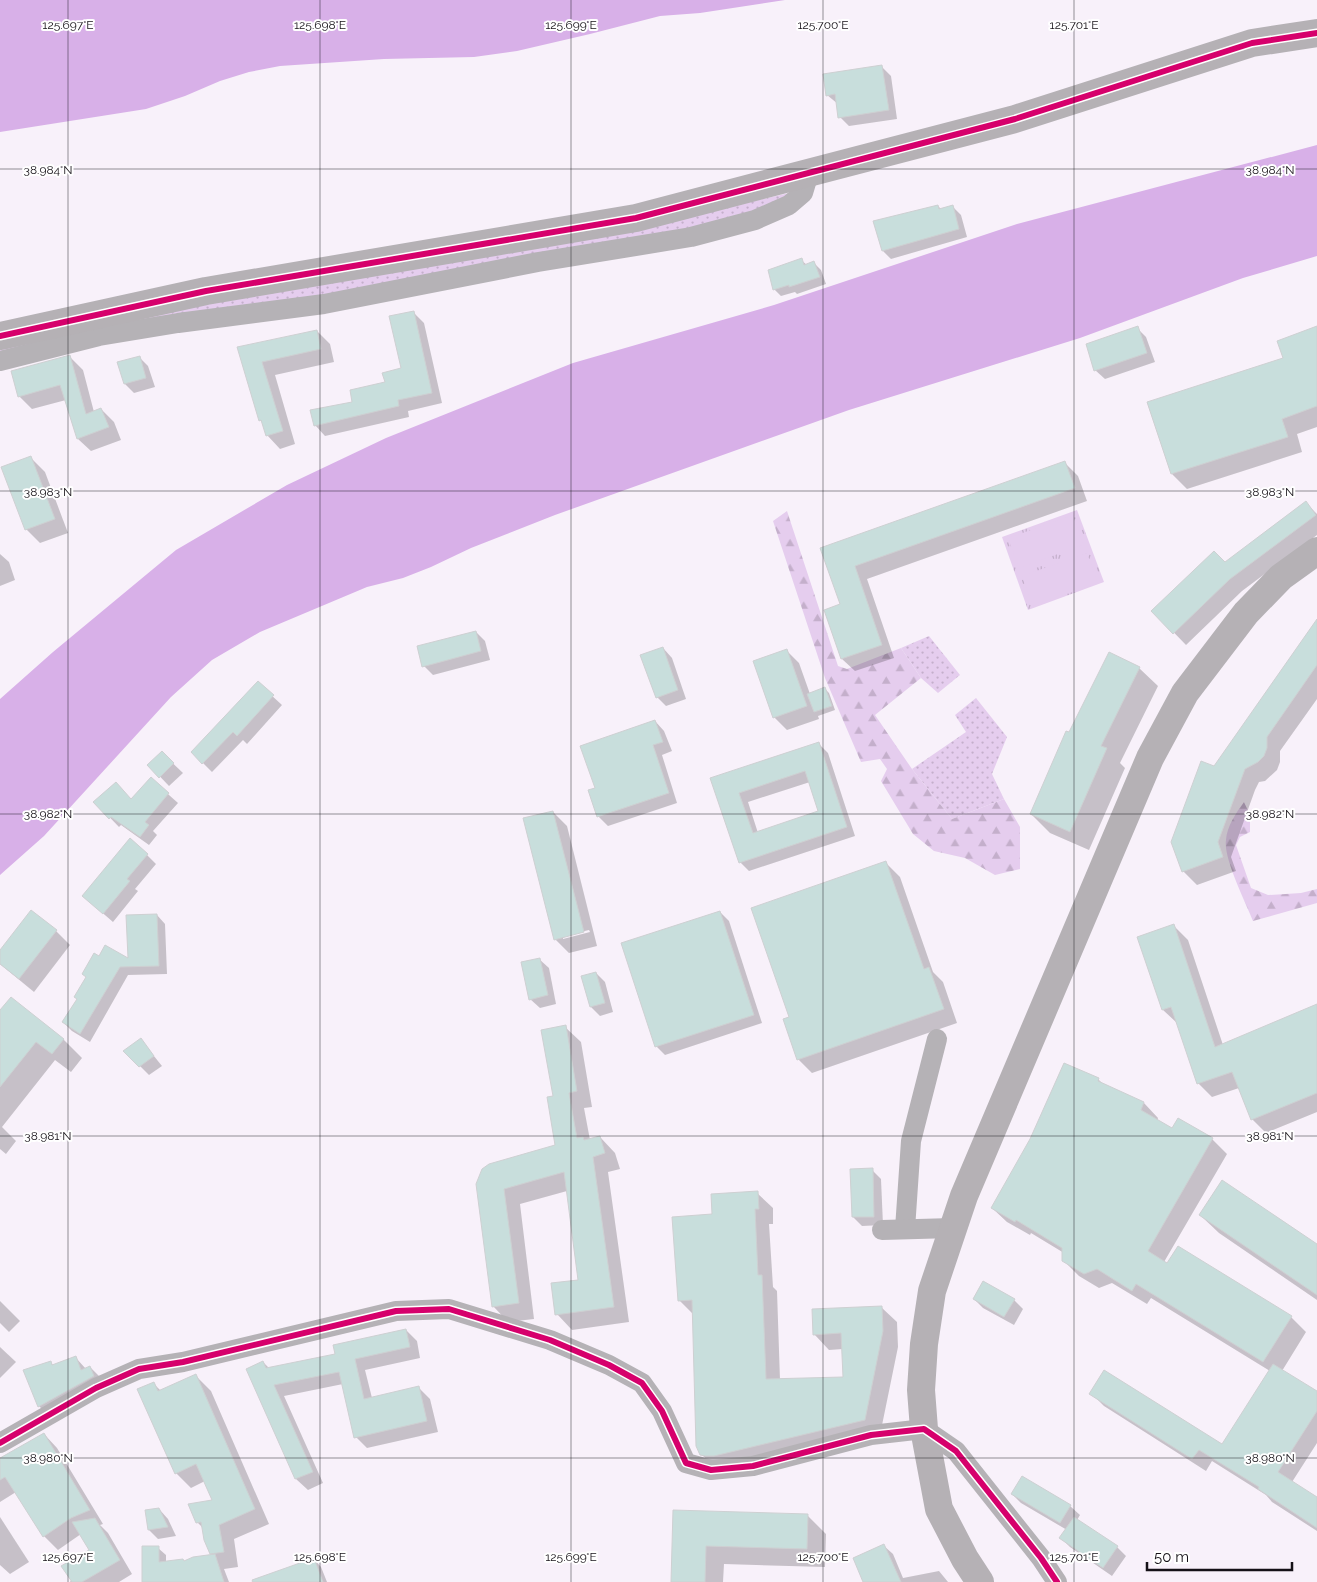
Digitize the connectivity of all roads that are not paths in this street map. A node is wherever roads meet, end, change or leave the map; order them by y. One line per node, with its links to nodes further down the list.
1 (1317, 34): 2 (street)
2 (810, 173): 3 (street); 4 (street)
3 (0, 336)
4 (0, 361)
5 (1317, 551): 7 (street)
6 (937, 1038): 8 (street)
7 (953, 1228): 8 (street); 10 (street)
8 (905, 1229): 9 (street)
9 (882, 1230)
10 (924, 1429): 11 (street); 12 (street); 13 (street)
11 (0, 1443)
12 (980, 1582)
13 (1057, 1582)

